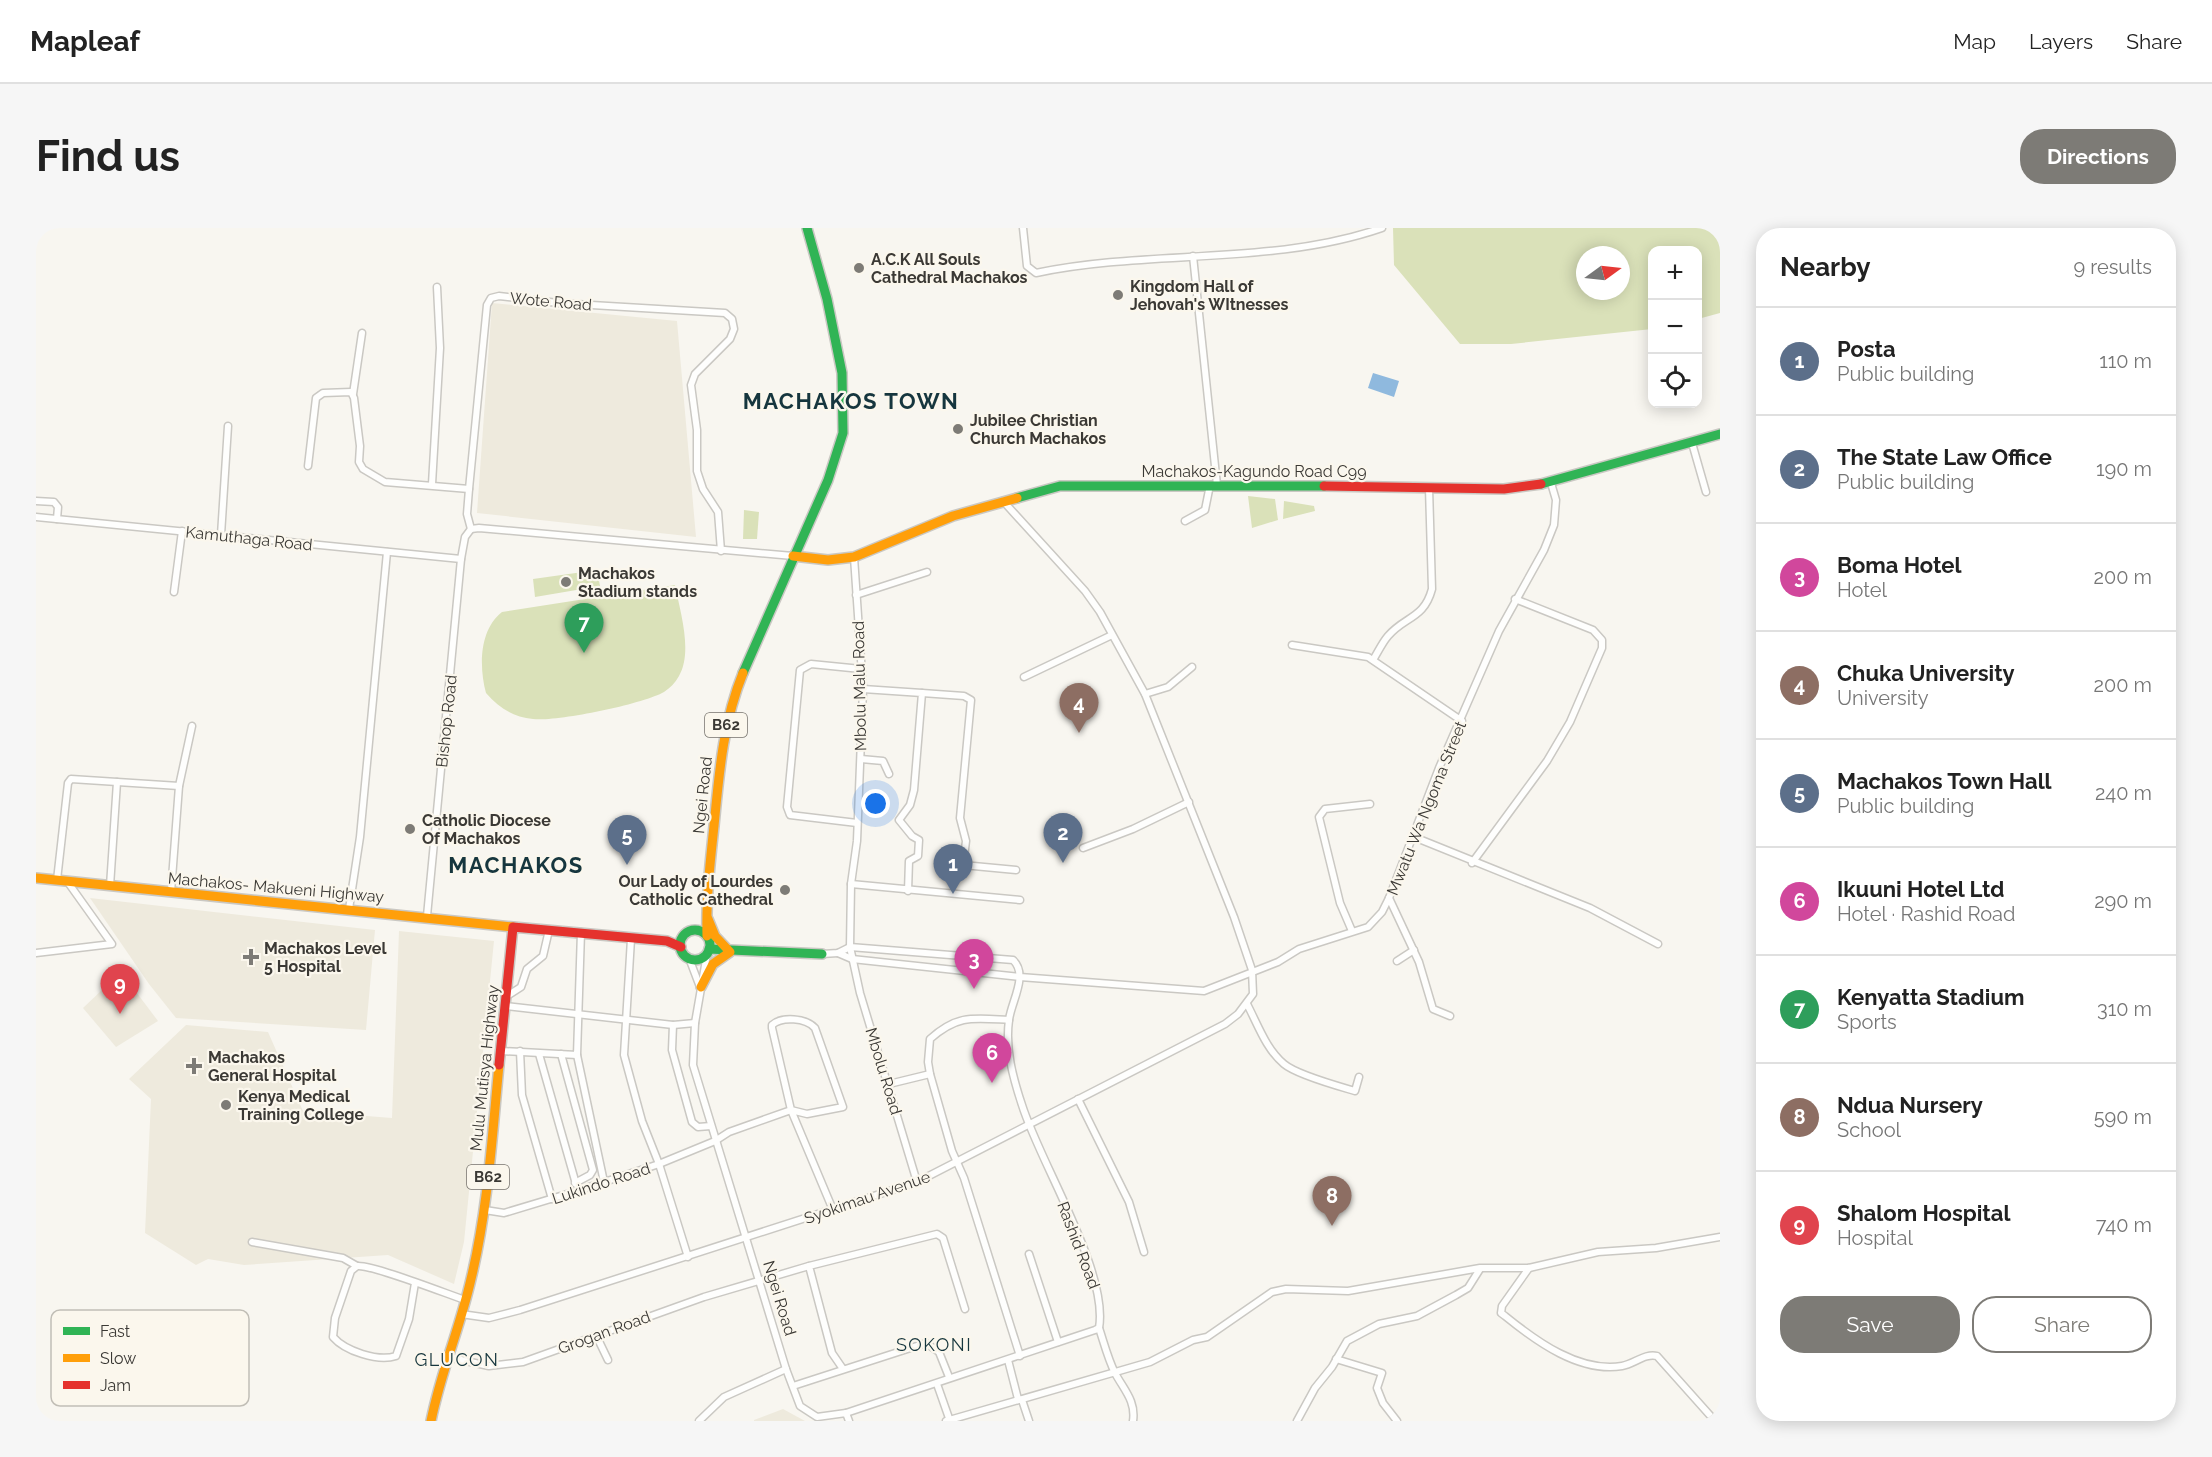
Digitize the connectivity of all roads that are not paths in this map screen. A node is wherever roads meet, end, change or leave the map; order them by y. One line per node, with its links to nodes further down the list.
1 (807, 228): 28 (main road, B62)
2 (1023, 228): 4 (street)
3 (1382, 228): 4 (street)
4 (1193, 256): 14 (street)
5 (438, 287): 13 (street)
6 (362, 333): 7 (street)
7 (353, 394): 11 (street); 13 (street)
8 (228, 426): 25 (street)
9 (1720, 434): 10 (main road, Machakos-Kagundo Road C99)
10 (1692, 442): 12 (main road, Machakos-Kagundo Road C99); 17 (street)
11 (308, 466)
12 (1551, 483): 15 (main road, Machakos-Kagundo Road C99); 34 (street, Mwatu Wa Ngoma Street)
13 (432, 484): 16 (street)
14 (1213, 485): 15 (main road, Machakos-Kagundo Road C99); 19 (main road, Machakos-Kagundo Road C99); 22 (street)
15 (1429, 488): 37 (street)
16 (469, 489): 23 (street, Wote Road); 26 (street, Wote Road)
17 (1706, 492)
18 (36, 501): 21 (street)
19 (1003, 501): 29 (main road, Machakos-Kagundo Road C99); 35 (street)
20 (36, 517): 21 (street, Kamuthaga Road)
21 (57, 519): 24 (street, Kamuthaga Road)
22 (1185, 521)
23 (471, 529): 26 (street); 30 (street, Bishop Road)
24 (183, 531): 25 (street, Kamuthaga Road); 32 (street)
25 (221, 535): 27 (street, Kamuthaga Road)
26 (721, 550): 28 (street)
27 (387, 552): 30 (street, Kamuthaga Road); 65 (street)
28 (793, 556): 29 (main road, Machakos-Kagundo Road C99); 66 (main road, Ngei Road / B62)
29 (854, 557): 33 (street, Mbolu Malu Road)
30 (461, 560): 67 (street, Bishop Road)
31 (927, 572): 33 (street)
32 (174, 592)
33 (856, 595): 39 (street, Mbolu Malu Road)
34 (1515, 599): 44 (street, Mwatu Wa Ngoma Street); 55 (street)
35 (1112, 635): 40 (street); 43 (street)
36 (1292, 645): 37 (street)
37 (1373, 660): 44 (street)
38 (1192, 667): 43 (street)
39 (861, 669): 41 (street, Mbolu Malu Road); 52 (street)
40 (1024, 677)
41 (862, 688): 42 (street); 46 (street, Mbolu Malu Road)
42 (922, 693): 56 (street); 61 (street)
43 (1145, 694): 50 (street)
44 (1462, 721): 53 (street, Mwatu Wa Ngoma Street)
45 (192, 726): 49 (street)
46 (861, 759): 47 (street); 52 (street, Mbolu Malu Road)
47 (889, 774)
48 (117, 782): 49 (street); 58 (street); 60 (street)
49 (179, 786): 62 (street)
50 (1189, 802): 54 (street); 88 (street)
51 (1370, 804): 71 (street)
52 (857, 822): 59 (street, Mbolu Malu Road)
53 (1414, 837): 55 (street); 63 (street, Mwatu Wa Ngoma Street)
54 (1083, 848)
55 (1473, 862): 76 (street)
56 (1016, 870)
57 (36, 878): 58 (main road, Machakos- Makueni Highway)
58 (62, 881): 60 (main road, Machakos- Makueni Highway); 82 (street)
59 (851, 884): 61 (street); 78 (street, Mbolu Malu Road)
60 (110, 886): 62 (main road, Machakos- Makueni Highway)
61 (908, 891): 64 (street)
62 (171, 892): 65 (main road, Machakos- Makueni Highway)
63 (1389, 898): 71 (street, Mwatu Wa Ngoma Street); 79 (street)
64 (1020, 900)
65 (349, 909): 67 (main road, Machakos- Makueni Highway)
66 (706, 911): 72 (main road, B62); 73 (main road, B62); 81 (main road)
67 (427, 916): 68 (main road, Machakos- Makueni Highway)
68 (513, 927): 69 (main road, Machakos- Makueni Highway); 91 (main road, Mulu Mutisya Highway / B62)
69 (549, 929): 70 (main road, Machakos- Makueni Highway); 91 (street)
70 (581, 931): 74 (main road, Machakos- Makueni Highway); 93 (street)
71 (1352, 931): 88 (street, Mwatu Wa Ngoma Street)
72 (685, 935): 73 (main road); 75 (main road); 77 (main road, B62)
73 (707, 936): 80 (main road, B62)
74 (631, 939): 75 (main road, Machakos- Makueni Highway); 95 (street)
75 (667, 941): 77 (main road)
76 (1658, 944)
77 (681, 947): 85 (main road)
78 (850, 948): 83 (street); 86 (street, Mbolu Malu Road); 89 (street)
79 (1414, 950): 87 (street); 94 (street)
80 (708, 951): 81 (main road); 85 (main road); 90 (street, Ngei Road)
81 (730, 952): 84 (main road); 90 (main road)
82 (36, 953)
83 (838, 953): 84 (street); 86 (street, Mwatu Wa Ngoma Street)
84 (822, 954)
85 (689, 958): 90 (street, Ngei Road)
86 (852, 959): 89 (street, Mwatu Wa Ngoma Street); 106 (street, Mbolu Road)
87 (1397, 961)
88 (1252, 970): 89 (street, Mwatu Wa Ngoma Street); 92 (street)
89 (1020, 977): 96 (street, Rashid Road)
90 (700, 987): 97 (street, Ngei Road)
91 (507, 1001): 93 (street); 99 (main road, Mulu Mutisya Highway / B62)
92 (1247, 1004): 105 (street); 107 (street, Syokimau Avenue)
93 (579, 1014): 95 (street); 103 (street)
94 (1450, 1016)
95 (625, 1020): 98 (street); 113 (street)
96 (1009, 1020): 104 (street); 109 (street, Rashid Road)
97 (695, 1023): 98 (street); 110 (street, Ngei Road)
98 (673, 1025): 110 (street)
99 (500, 1051): 100 (street); 119 (main road, Mulu Mutisya Highway / B62)
100 (520, 1051): 101 (street); 118 (street)
101 (539, 1054): 102 (street); 116 (street)
102 (561, 1054): 103 (street); 116 (street)
103 (577, 1055): 114 (street)
104 (930, 1074): 106 (street); 112 (street)
105 (1359, 1077)
106 (889, 1084): 115 (street, Mbolu Road)
107 (1078, 1099): 109 (street, Syokimau Avenue); 124 (street)
108 (791, 1110): 108 (street); 111 (street); 120 (street)
109 (1028, 1125): 112 (street, Syokimau Avenue); 136 (street, Rashid Road)
110 (711, 1126): 111 (street, Ngei Road)
111 (715, 1141): 113 (street, Lukindo Road); 122 (street, Ngei Road)
112 (958, 1162): 115 (street, Syokimau Avenue); 139 (street)
113 (659, 1164): 114 (street, Lukindo Road); 126 (street)
114 (604, 1182): 117 (street, Lukindo Road)
115 (917, 1182): 120 (street, Syokimau Avenue)
116 (575, 1183): 117 (street)
117 (577, 1191): 118 (street, Lukindo Road)
118 (552, 1199): 119 (street, Lukindo Road)
119 (484, 1210): 133 (main road, Mulu Mutisya Highway / B62)
120 (833, 1210): 122 (street, Syokimau Avenue)
121 (1720, 1237): 130 (street)
122 (746, 1238): 126 (street, Syokimau Avenue); 131 (street, Ngei Road)
123 (252, 1242): 127 (street)
124 (1144, 1252)
125 (1029, 1254): 138 (street)
126 (688, 1257): 135 (street, Syokimau Avenue)
127 (357, 1266): 132 (street); 132 (street)
128 (808, 1266): 131 (street, Grogan Road); 134 (street, Grogan Road); 145 (street)
129 (1480, 1268): 130 (street); 141 (street); 146 (street)
130 (1529, 1268): 160 (street)
131 (759, 1278): 137 (street, Grogan Road); 144 (street, Ngei Road)
132 (415, 1282): 133 (street)
133 (465, 1300): 135 (main road, Mulu Mutisya Highway / B62)
134 (965, 1309)
135 (460, 1314): 140 (main road, Mulu Mutisya Highway / B62)
136 (1099, 1328): 138 (street); 146 (street)
137 (596, 1335): 140 (street, Grogan Road); 142 (street)
138 (1058, 1342): 139 (street)
139 (1020, 1356): 143 (street)
140 (447, 1357): 152 (main road, Mulu Mutisya Highway / B62)
141 (1336, 1359): 158 (street); 159 (street)
142 (608, 1360)
143 (1008, 1360): 147 (street); 150 (street)
144 (786, 1369): 149 (street, Ngei Road); 153 (street)
145 (843, 1369): 147 (street); 149 (street)
146 (1115, 1373): 150 (street); 157 (street)
147 (949, 1377): 148 (street)
148 (937, 1384): 151 (street); 155 (street)
149 (793, 1386): 151 (street, Ngei Road)
150 (1022, 1400): 155 (street); 156 (street)
151 (846, 1413): 154 (street)
152 (431, 1421)
153 (699, 1421)
154 (849, 1421)
155 (948, 1421)
156 (1029, 1421)
157 (1133, 1421)
158 (1297, 1421)
159 (1397, 1421)
160 (1715, 1421)

